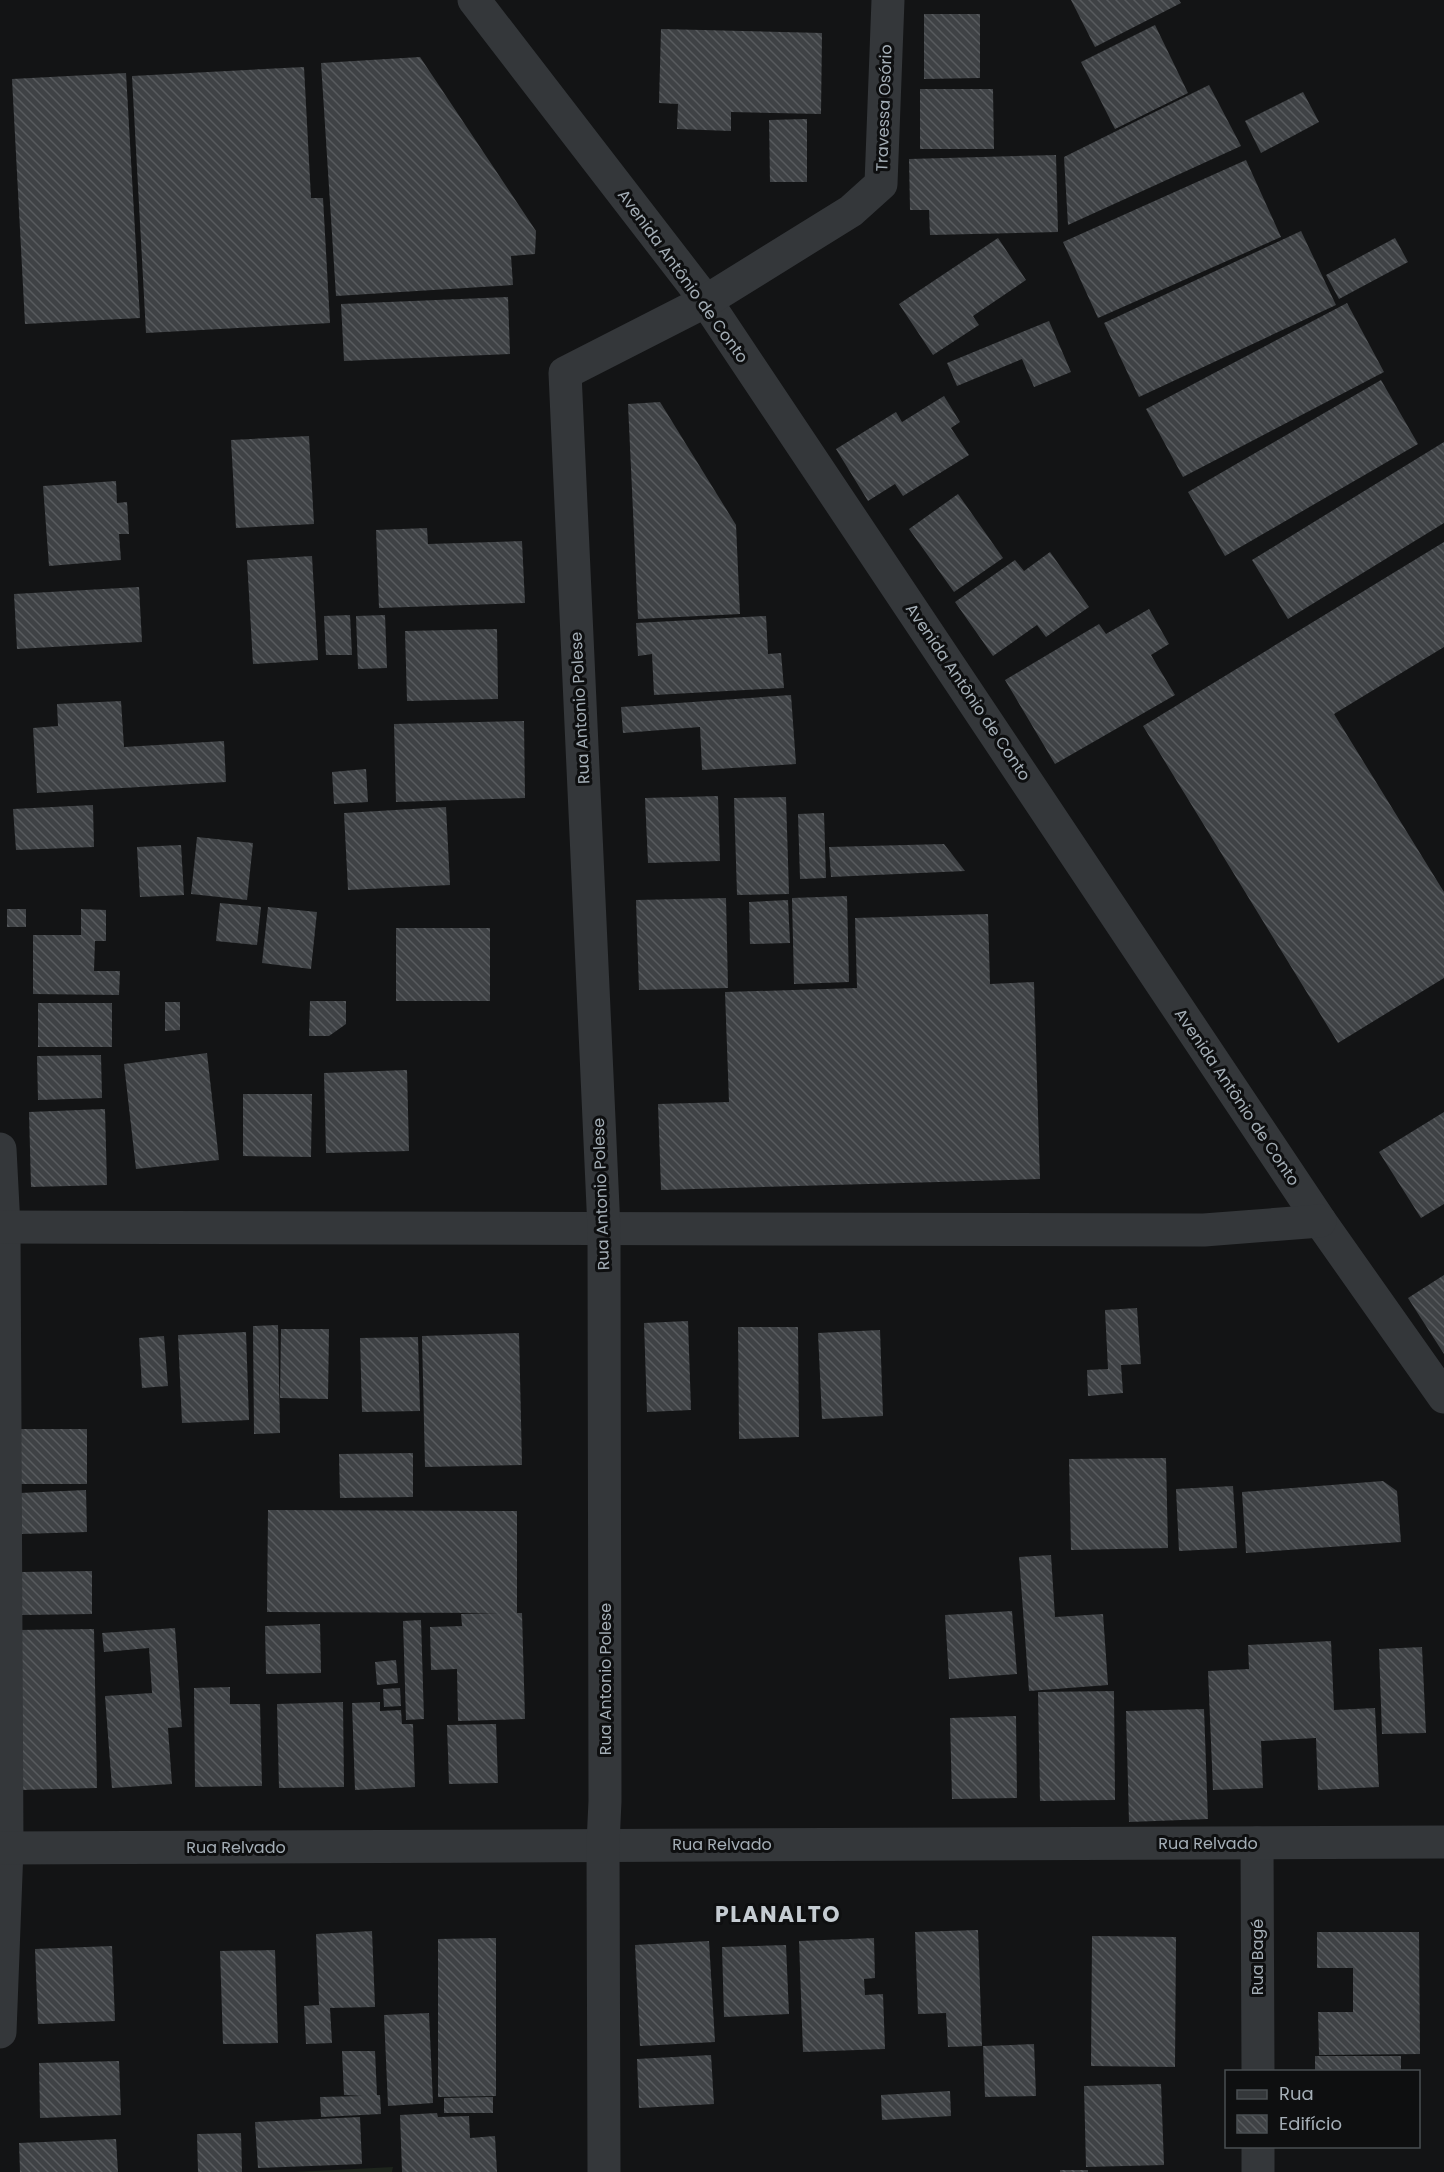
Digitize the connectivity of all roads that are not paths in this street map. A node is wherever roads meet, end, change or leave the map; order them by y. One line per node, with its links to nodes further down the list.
1 (474, 0): 3 (street, Avenida Antônio de Conto)
2 (888, 0): 3 (street, Travessa Osório)
3 (706, 301): 5 (street, Avenida Antônio de Conto); 7 (street, Rua Antonio Polese)
4 (0, 1149): 6 (street)
5 (1320, 1221): 7 (street); 8 (street, Avenida Antônio de Conto)
6 (2, 1227): 7 (street); 12 (street)
7 (604, 1229): 11 (street, Rua Antonio Polese)
8 (1444, 1397)
9 (1444, 1842): 10 (street, Rua Relvado)
10 (1257, 1843): 11 (street, Rua Relvado); 14 (street, Rua Bagé)
11 (603, 1844): 12 (street, Rua Relvado); 16 (street, Rua Antonio Polese)
12 (4, 1848): 13 (street)
13 (0, 2032)
14 (1258, 2070)
15 (1258, 2148): 17 (street)
16 (604, 2172)
17 (1258, 2172)

